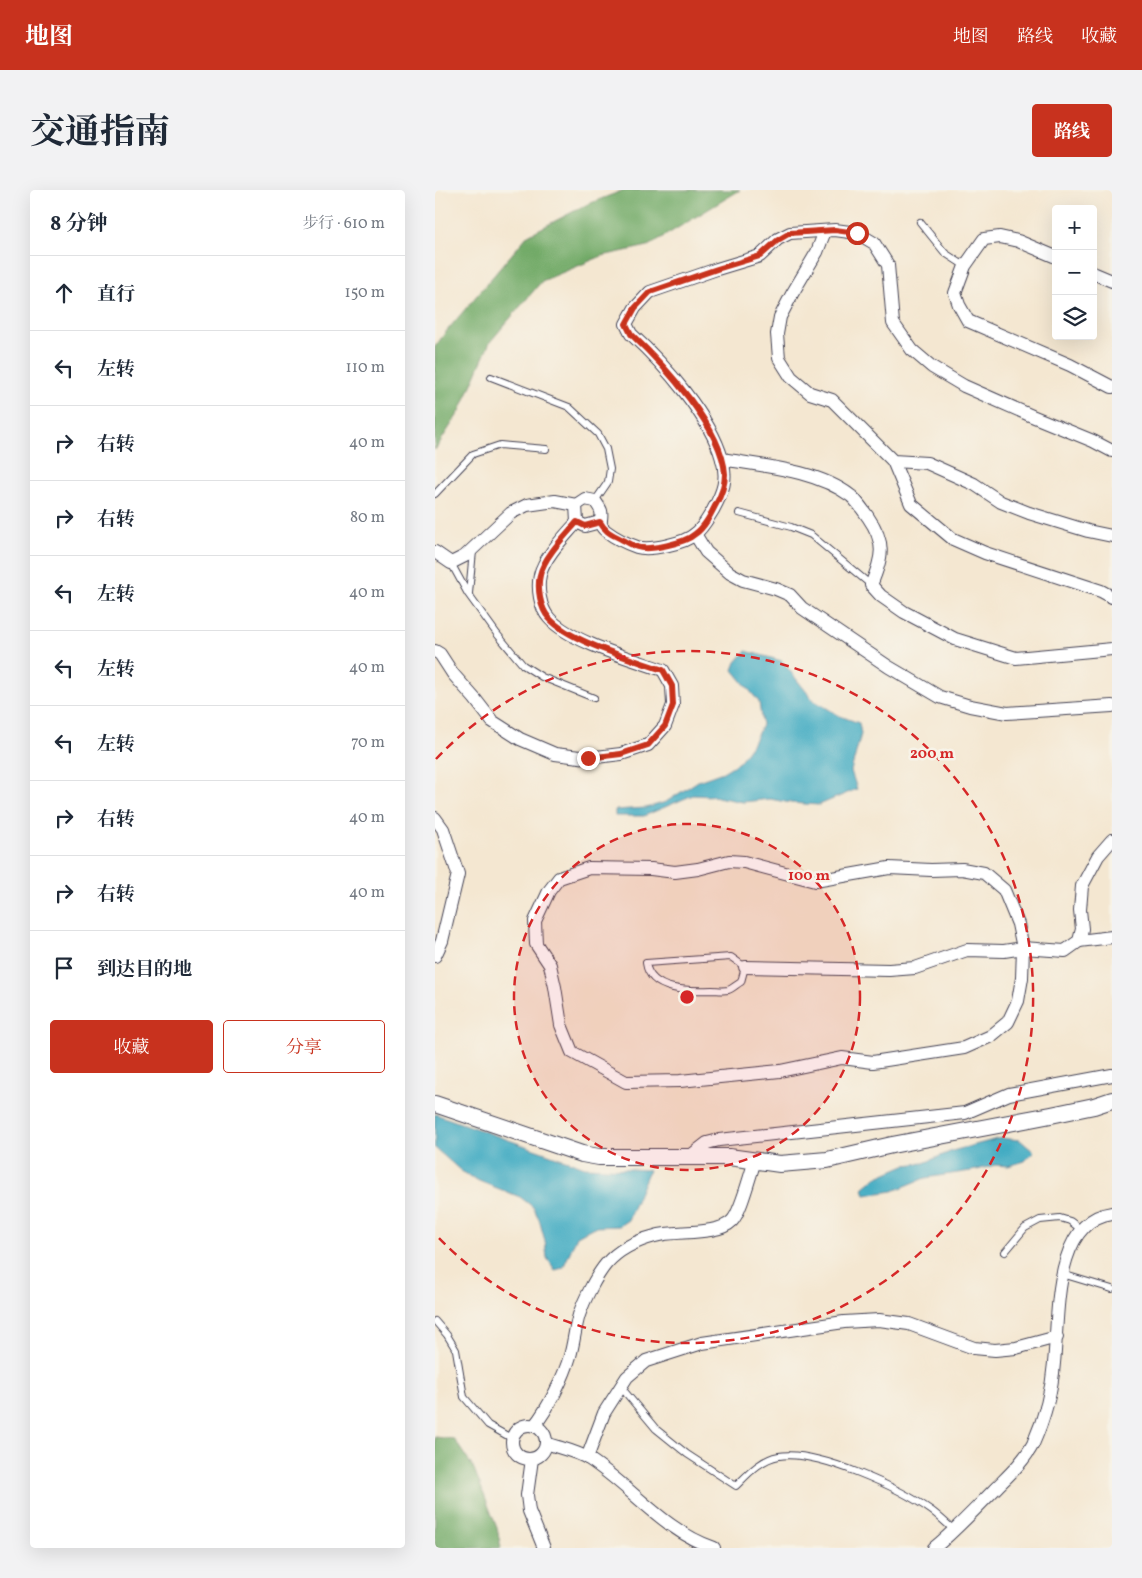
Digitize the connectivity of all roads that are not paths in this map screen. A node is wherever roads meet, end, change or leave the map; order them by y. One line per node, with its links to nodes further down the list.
1 (920, 222): 4 (lane)
2 (825, 231): 10 (street); 11 (street); 12 (street)
3 (1052, 255): 4 (street)
4 (965, 266): 8 (street)
5 (1097, 275): 6 (street)
6 (1112, 281)
7 (491, 377): 14 (lane)
8 (1112, 387)
9 (546, 448): 13 (lane)
10 (1112, 451)
11 (722, 459): 19 (street); 24 (street)
12 (893, 461): 20 (street); 26 (street)
13 (435, 494)
14 (595, 501): 15 (street); 18 (street)
15 (576, 505): 17 (street); 21 (street)
16 (739, 513): 24 (lane)
17 (577, 522): 18 (street); 27 (street)
18 (600, 522): 19 (street)
19 (695, 534): 30 (street)
20 (1112, 536)
21 (474, 546): 23 (street); 25 (lane)
22 (435, 552): 23 (street)
23 (451, 564): 25 (lane)
24 (871, 585): 28 (street)
25 (469, 594): 29 (lane)
26 (1112, 597)
27 (435, 650)
28 (1112, 650)
29 (594, 698)
30 (1112, 706)
31 (435, 818): 36 (street)
32 (1112, 840): 34 (street)
33 (1112, 936): 34 (street)
34 (1079, 941): 35 (street)
35 (1023, 948): 35 (street); 37 (street)
36 (435, 956)
37 (745, 967): 37 (lane)
38 (1112, 1075): 41 (street)
39 (1112, 1100): 42 (street)
40 (435, 1104): 41 (street)
41 (689, 1157): 42 (street)
42 (755, 1161): 51 (street)
43 (1112, 1213): 44 (street)
44 (1082, 1230): 45 (lane); 46 (street)
45 (1005, 1252)
46 (1061, 1274): 47 (lane); 49 (street)
47 (1112, 1289)
48 (435, 1321): 52 (lane)
49 (1057, 1337): 50 (street); 56 (street)
50 (620, 1386): 54 (street); 56 (lane)
51 (534, 1426): 52 (street); 53 (street)
52 (513, 1439): 55 (street)
53 (546, 1443): 54 (street); 55 (street)
54 (587, 1458): 58 (street)
55 (532, 1459): 57 (street)
56 (955, 1531): 59 (street)
57 (544, 1548)
58 (714, 1548)
59 (934, 1548)

